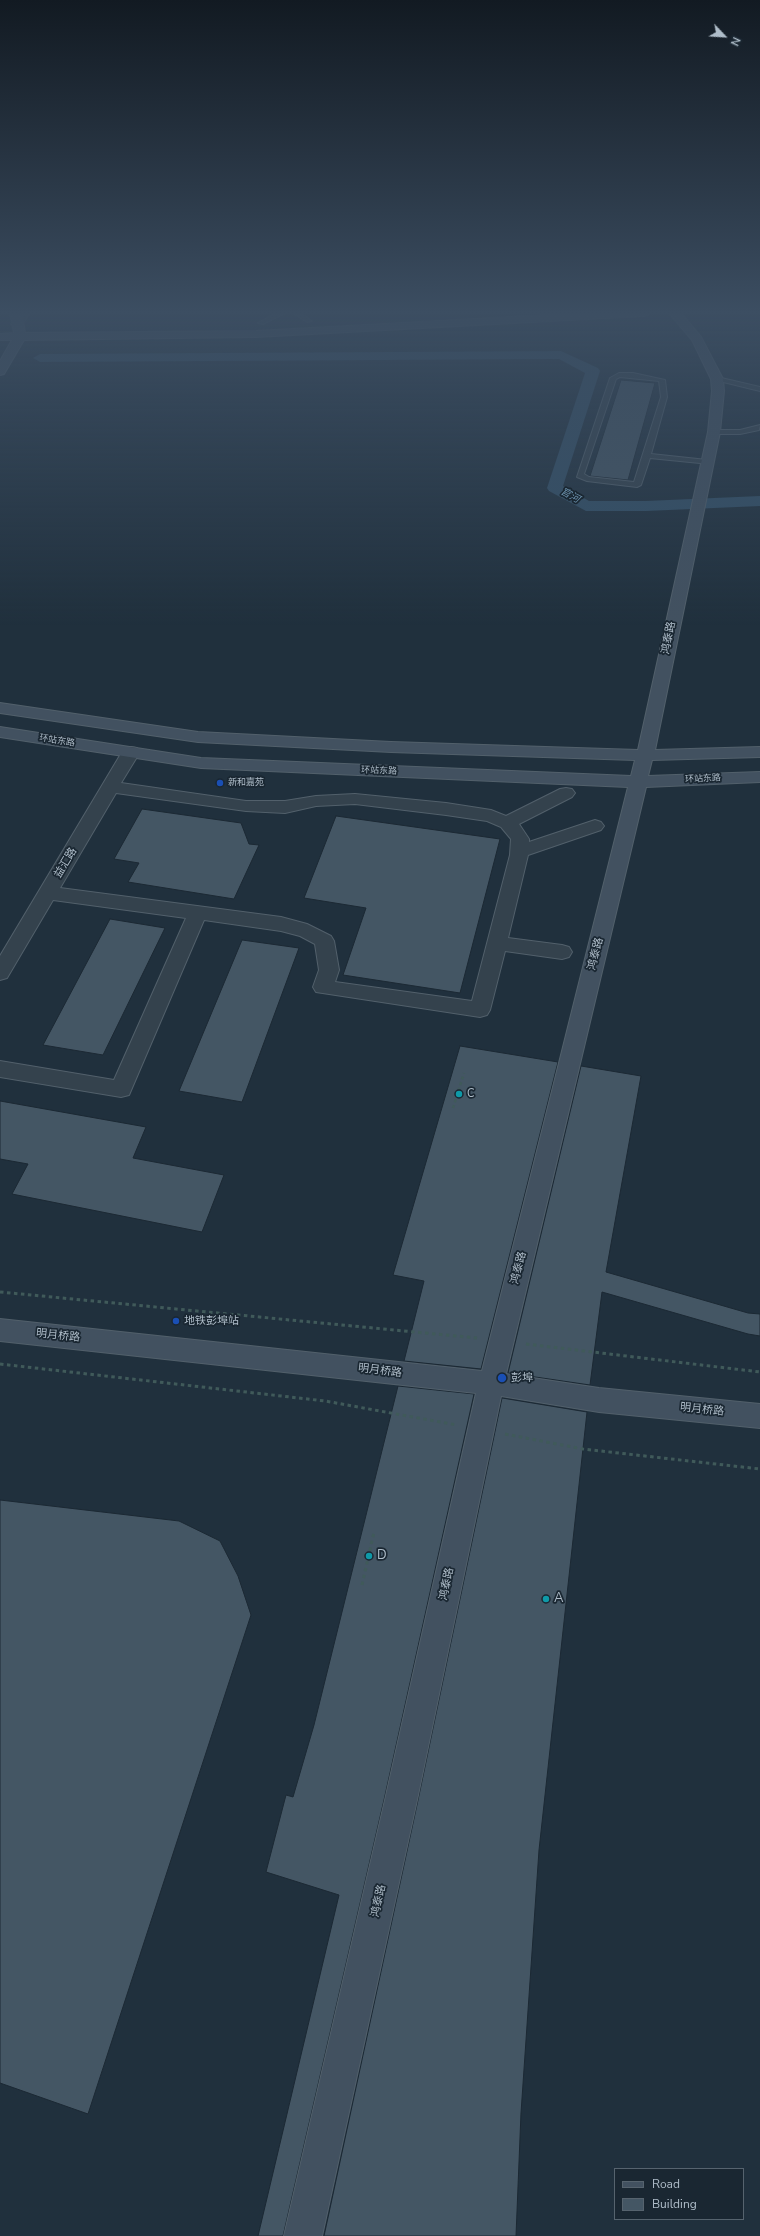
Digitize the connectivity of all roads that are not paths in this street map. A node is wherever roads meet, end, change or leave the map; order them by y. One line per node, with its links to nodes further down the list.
1 (600, 417): 6 (lane)
2 (658, 417): 6 (lane)
3 (715, 417): 5 (main road, 鸿泰路)
4 (760, 427): 5 (lane)
5 (714, 432): 7 (main road, 鸿泰路)
6 (647, 456): 7 (lane)
7 (707, 462): 12 (main road, 鸿泰路)
8 (0, 708): 12 (main road)
9 (0, 732): 10 (main road, 环站东路)
10 (131, 752): 14 (main road, 环站东路); 15 (street, 益汇路)
11 (760, 752): 12 (main road)
12 (645, 755): 14 (main road, 鸿泰路)
13 (760, 777): 14 (main road, 环站东路)
14 (638, 782): 27 (main road, 鸿泰路)
15 (111, 786): 17 (street); 20 (street, 益汇路)
16 (566, 793): 17 (street)
17 (507, 823): 19 (street)
18 (595, 826): 19 (street)
19 (519, 852): 22 (street)
20 (48, 893): 21 (street); 24 (street, 益汇路)
21 (198, 913): 22 (street); 25 (street)
22 (497, 943): 23 (street)
23 (562, 952)
24 (0, 973)
25 (0, 1069)
26 (0, 1330): 27 (main road, 明月桥路)
27 (491, 1384): 28 (main road, 明月桥路); 29 (main road, 鸿泰路)
28 (760, 1416)
29 (303, 2236)

